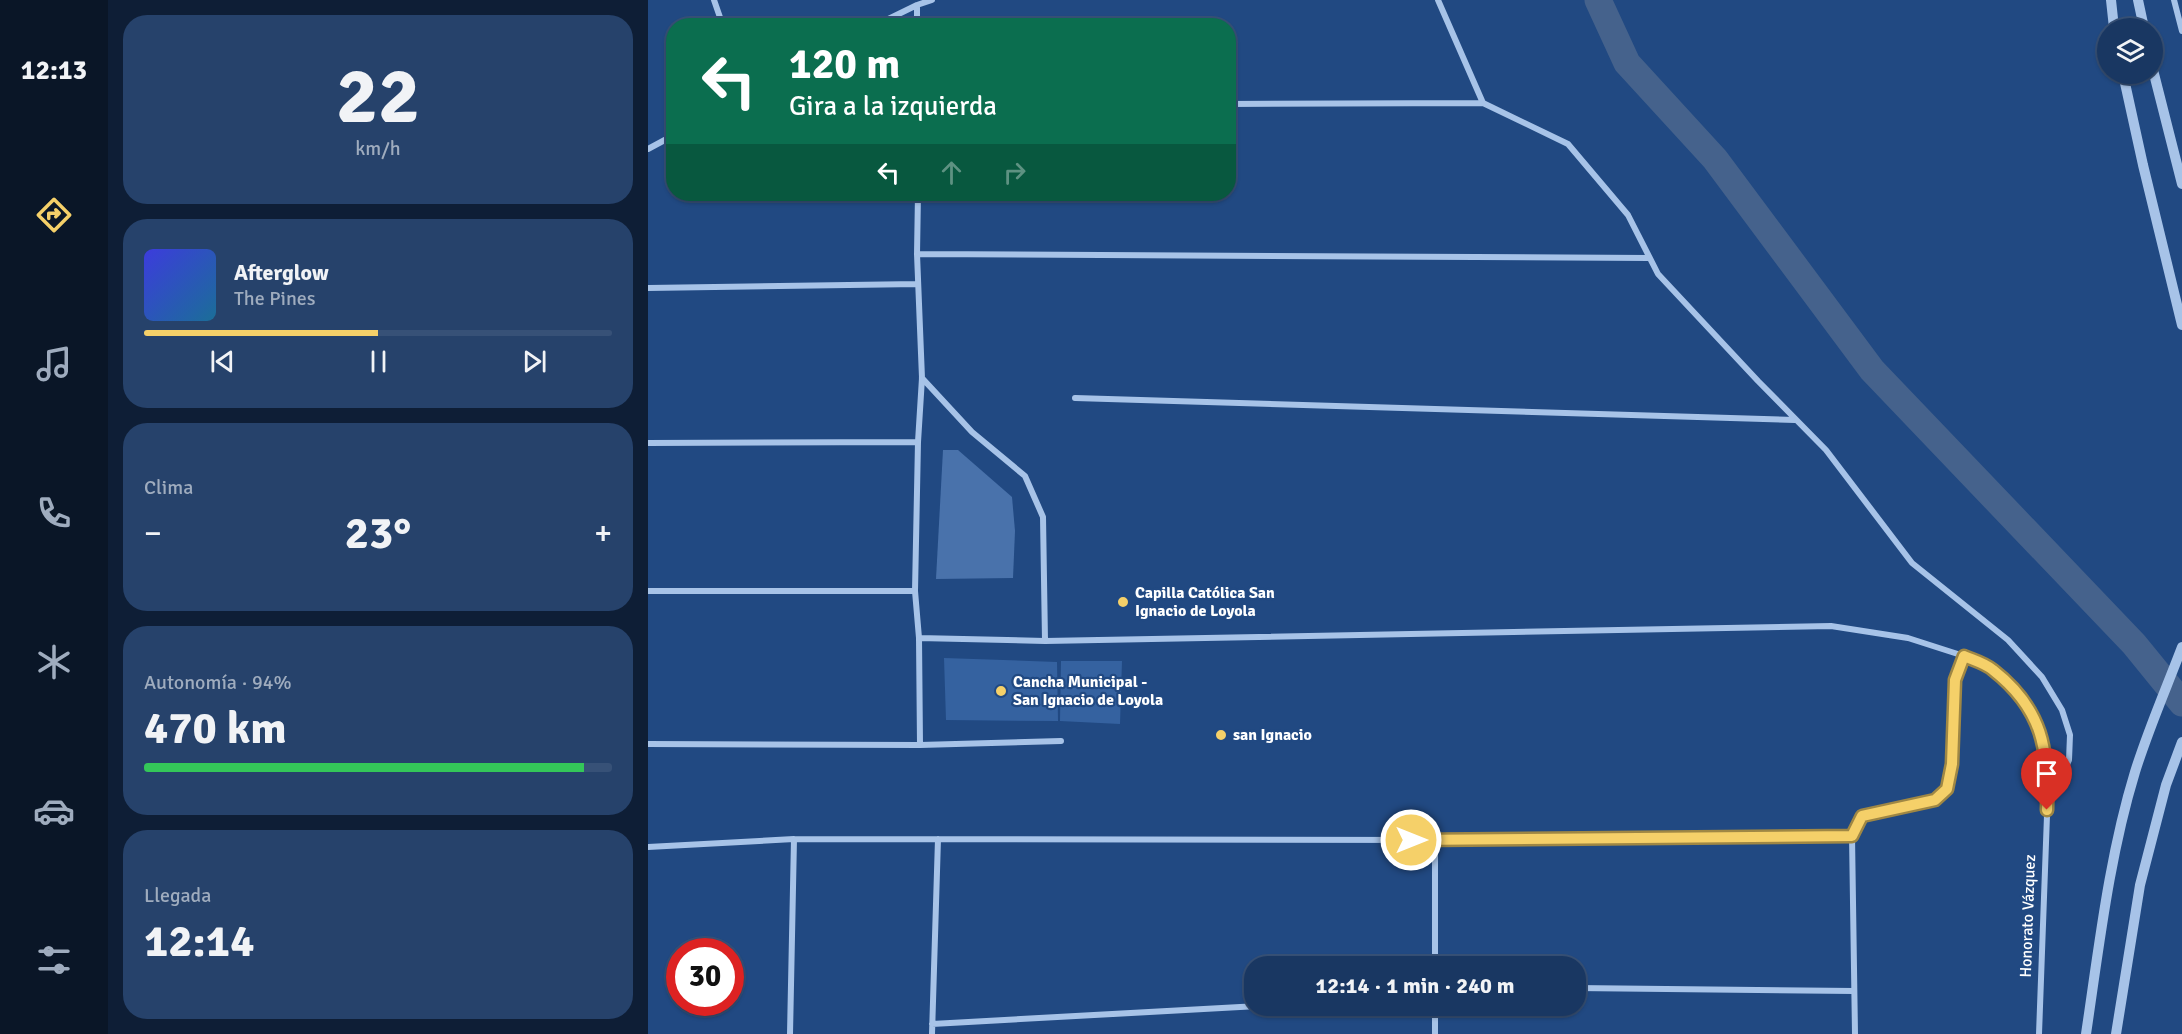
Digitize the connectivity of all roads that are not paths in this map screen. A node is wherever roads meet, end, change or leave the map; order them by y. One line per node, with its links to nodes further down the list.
1 (714, 0): 8 (street)
2 (932, 0): 7 (street)
3 (1438, 0): 16 (street)
4 (2110, 0): 11 (street)
5 (2138, 0): 12 (street)
6 (2174, 0): 13 (street)
7 (917, 5): 9 (street); 10 (street)
8 (720, 18)
9 (890, 18)
10 (917, 18)
11 (2113, 18)
12 (2142, 18)
13 (2182, 31)
14 (2125, 84): 26 (street)
15 (2157, 84): 20 (street)
16 (1483, 103): 17 (street); 23 (street)
17 (1236, 104)
18 (666, 139): 19 (street)
19 (648, 149)
20 (2182, 184)
21 (918, 201): 22 (street)
22 (917, 254): 23 (street); 24 (street)
23 (1649, 258): 29 (street)
24 (918, 284): 25 (street); 27 (street)
25 (648, 288)
26 (2182, 325)
27 (922, 378): 30 (street); 35 (street)
28 (1075, 398): 29 (street)
29 (1796, 420): 42 (street)
30 (918, 442): 31 (street); 33 (street)
31 (648, 443)
32 (648, 591): 33 (street)
33 (915, 591): 34 (street)
34 (919, 638): 35 (street, Honorato Vázquez); 41 (street)
35 (1045, 641): 37 (street, Honorato Vázquez)
36 (2182, 647): 59 (street)
37 (1964, 656): 42 (street, Honorato Vázquez); 43 (street)
38 (1061, 741): 41 (street)
39 (2182, 742): 60 (street)
40 (648, 744): 41 (street)
41 (920, 745)
42 (2048, 788): 58 (street, Honorato Vázquez)
43 (1852, 836): 46 (street); 50 (street)
44 (794, 839): 45 (street); 47 (street); 54 (street)
45 (938, 839): 46 (street); 53 (street)
46 (1435, 840): 48 (street)
47 (648, 847)
48 (1435, 956)
49 (1586, 988): 50 (street)
50 (1854, 992): 57 (street)
51 (1244, 1007): 53 (street)
52 (1435, 1016): 56 (street)
53 (932, 1024): 55 (street)
54 (790, 1034)
55 (932, 1034)
56 (1435, 1034)
57 (1855, 1034)
58 (2039, 1034)
59 (2086, 1034)
60 (2116, 1034)

